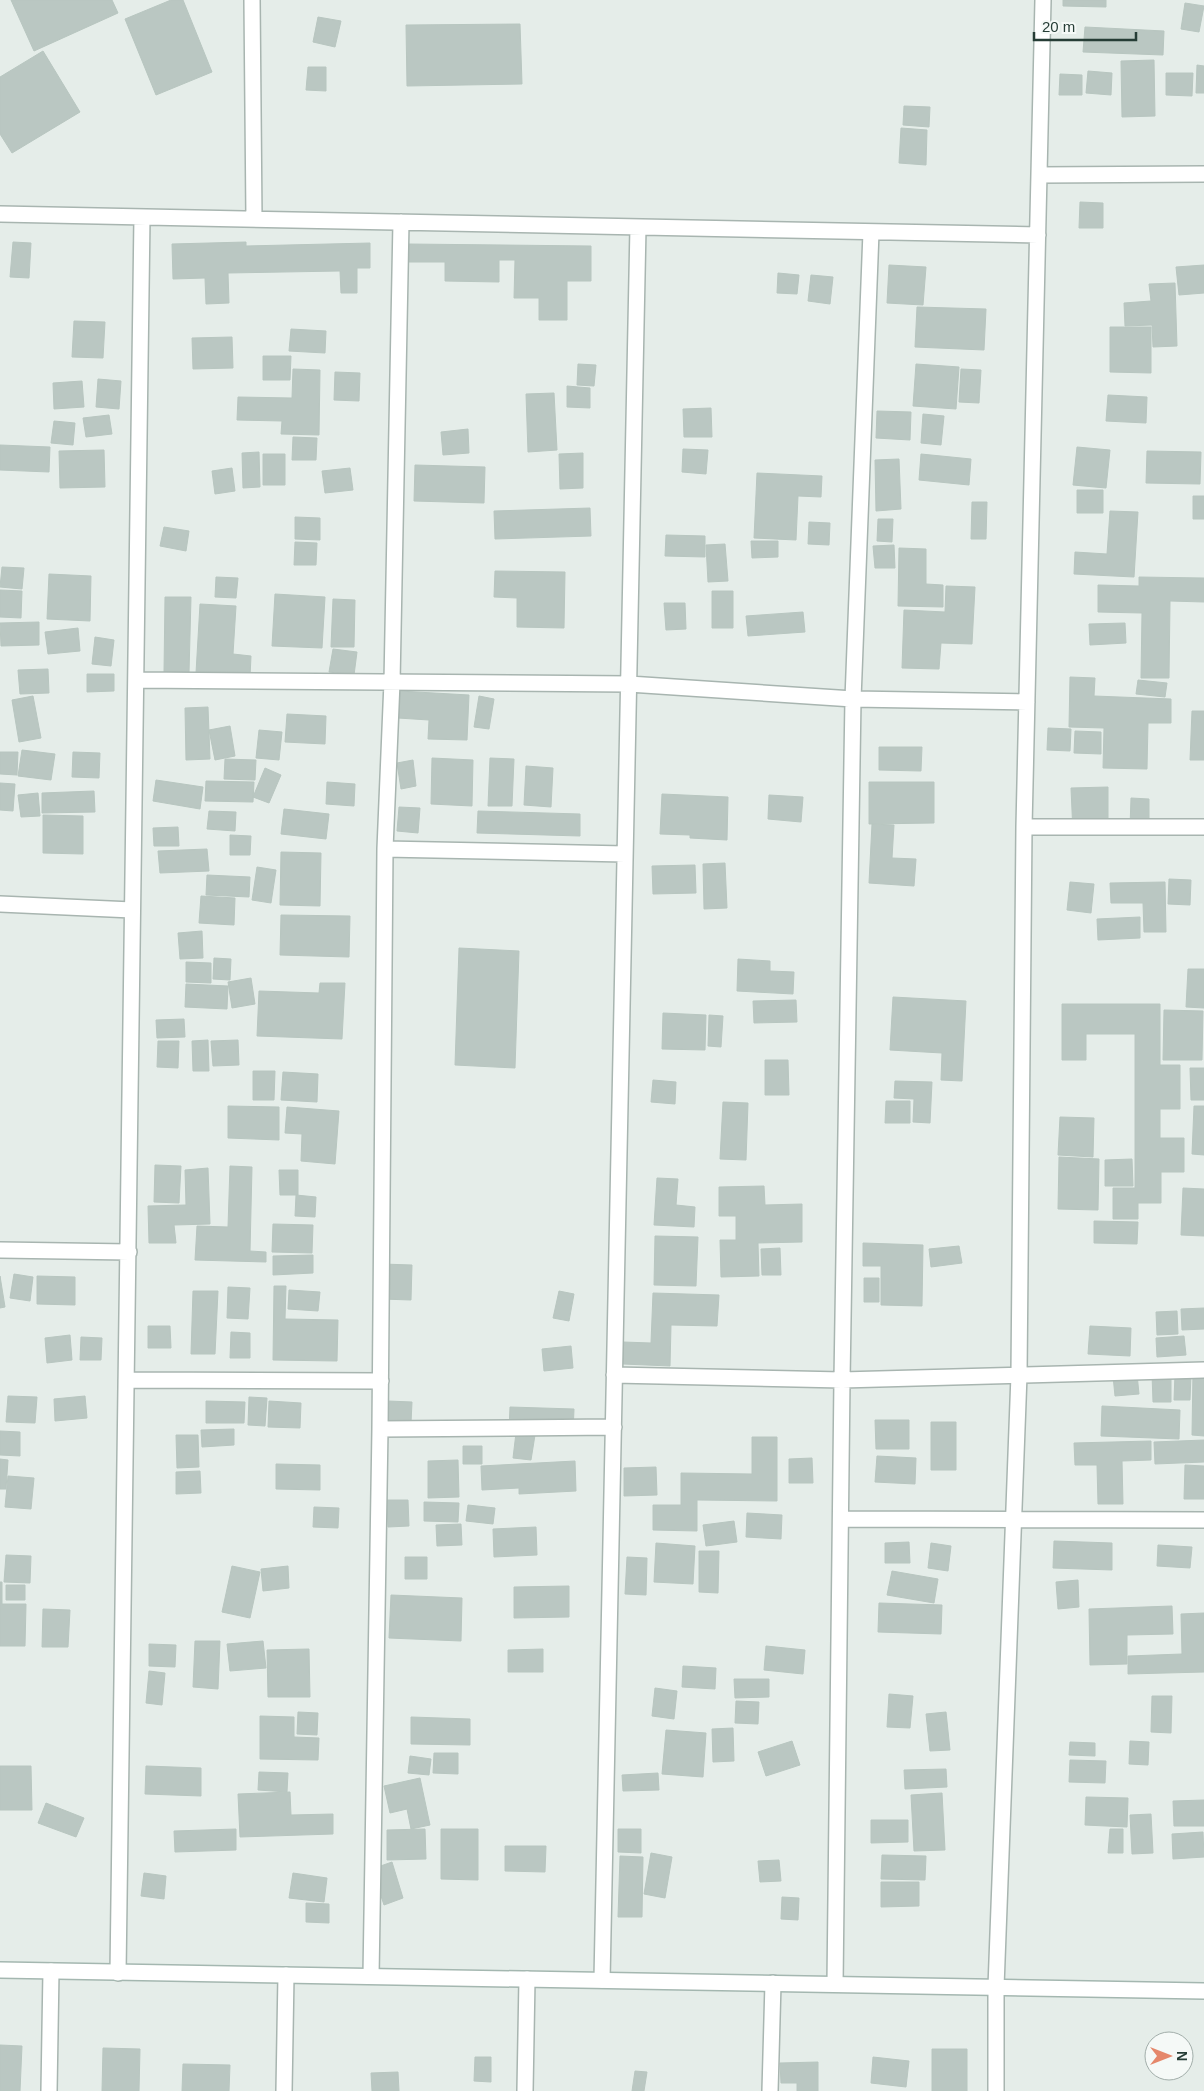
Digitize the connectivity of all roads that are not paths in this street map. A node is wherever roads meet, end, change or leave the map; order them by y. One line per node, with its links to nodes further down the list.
1 (252, 0): 7 (street)
2 (1043, 0): 4 (street)
3 (1204, 174): 4 (street)
4 (1040, 175): 11 (street)
5 (0, 214): 6 (street)
6 (142, 217): 7 (street); 12 (street)
7 (254, 219): 8 (street)
8 (401, 222): 9 (street); 13 (street)
9 (638, 227): 10 (street); 14 (street)
10 (871, 232): 11 (street); 15 (street)
11 (1038, 235): 16 (street)
12 (136, 680): 13 (street); 22 (street)
13 (392, 682): 14 (street); 19 (street)
14 (629, 684): 15 (street); 20 (street)
15 (853, 699): 16 (street); 29 (street)
16 (1027, 702): 17 (street)
17 (1024, 827): 18 (street); 27 (street)
18 (1204, 827)
19 (385, 849): 20 (street); 30 (street)
20 (625, 854): 26 (street)
21 (0, 904): 22 (street)
22 (132, 910): 24 (street)
23 (0, 1250): 24 (street)
24 (129, 1252): 28 (street)
25 (1204, 1370): 27 (street)
26 (614, 1375): 29 (street); 31 (street)
27 (1018, 1375): 29 (street); 35 (street)
28 (126, 1380): 30 (street); 38 (street)
29 (842, 1380): 33 (street)
30 (381, 1381): 32 (street)
31 (614, 1427): 32 (street); 42 (street)
32 (380, 1429): 40 (street)
33 (841, 1519): 35 (street); 44 (street)
34 (1204, 1520): 35 (street)
35 (1013, 1521): 45 (street)
36 (0, 1970): 37 (street)
37 (51, 1971): 38 (street); 47 (street)
38 (118, 1972): 39 (street)
39 (286, 1975): 40 (street); 48 (street)
40 (371, 1976): 41 (street)
41 (527, 1979): 42 (street); 49 (street)
42 (602, 1980): 43 (street)
43 (773, 1983): 44 (street); 50 (street)
44 (835, 1984): 45 (street)
45 (996, 1987): 46 (street); 51 (street)
46 (1204, 1991)
47 (49, 2091)
48 (284, 2091)
49 (525, 2091)
50 (770, 2091)
51 (996, 2091)

